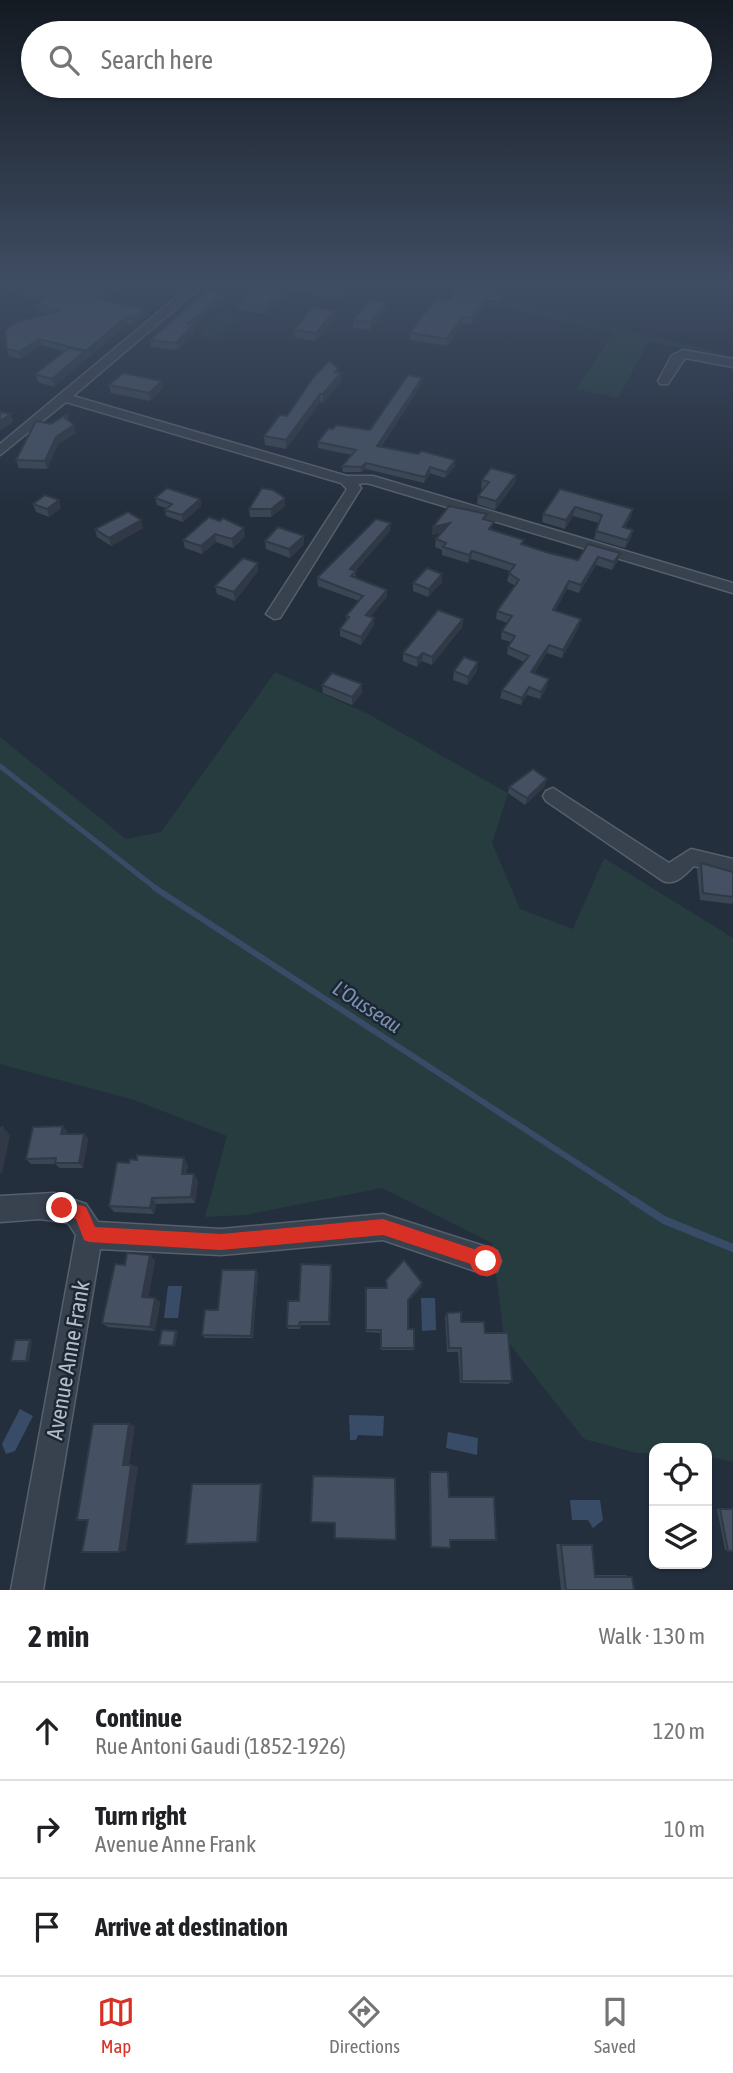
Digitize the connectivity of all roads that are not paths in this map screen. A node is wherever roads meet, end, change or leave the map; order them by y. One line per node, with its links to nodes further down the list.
1 (117, 355): 6 (street)
2 (681, 355): 5 (street)
3 (690, 355): 4 (street)
4 (733, 363)
5 (664, 381)
6 (67, 398): 7 (street); 8 (street)
7 (0, 451)
8 (346, 480): 9 (street); 10 (street)
9 (733, 588)
10 (274, 614)
11 (552, 796): 12 (street)
12 (733, 868)
13 (0, 1209): 14 (street)
14 (89, 1235): 15 (street); 16 (street, Avenue Anne Frank)
15 (486, 1261)
16 (27, 1590)

